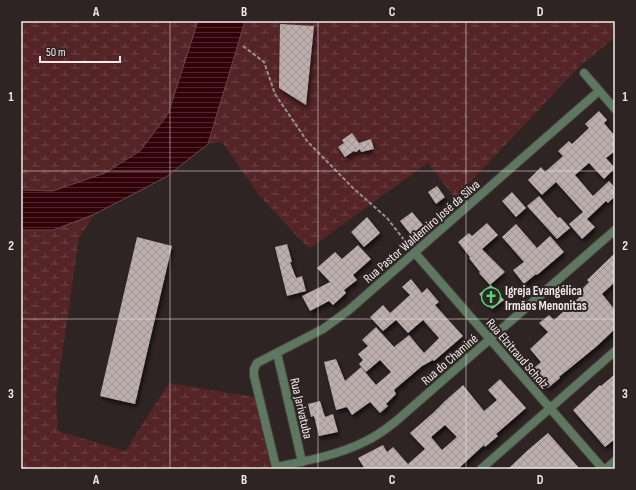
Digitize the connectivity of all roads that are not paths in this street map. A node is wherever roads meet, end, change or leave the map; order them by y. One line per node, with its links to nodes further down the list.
1 (584, 73): 2 (street)
2 (599, 91): 3 (street); 5 (street, Rua Pastor Waldemiro José da Silva)
3 (615, 109)
4 (615, 230): 6 (street, Rua do Chaminé)
5 (415, 253): 6 (street, Rua Elzitraud Scholz); 8 (street, Rua Pastor Waldemiro José da Silva)
6 (490, 339): 9 (street, Rua Elzitraud Scholz); 11 (street, Rua do Chaminé)
7 (615, 350): 9 (street)
8 (277, 353): 11 (street, Rua Jarivatuba); 12 (street, Rua Pastor Waldemiro José da Silva)
9 (550, 408): 13 (street); 14 (street, Rua Elzitraud Scholz)
10 (615, 461): 15 (street)
11 (303, 465): 12 (street, Rua do Chaminé)
12 (277, 468)
13 (481, 469)
14 (603, 469)
15 (606, 469)

